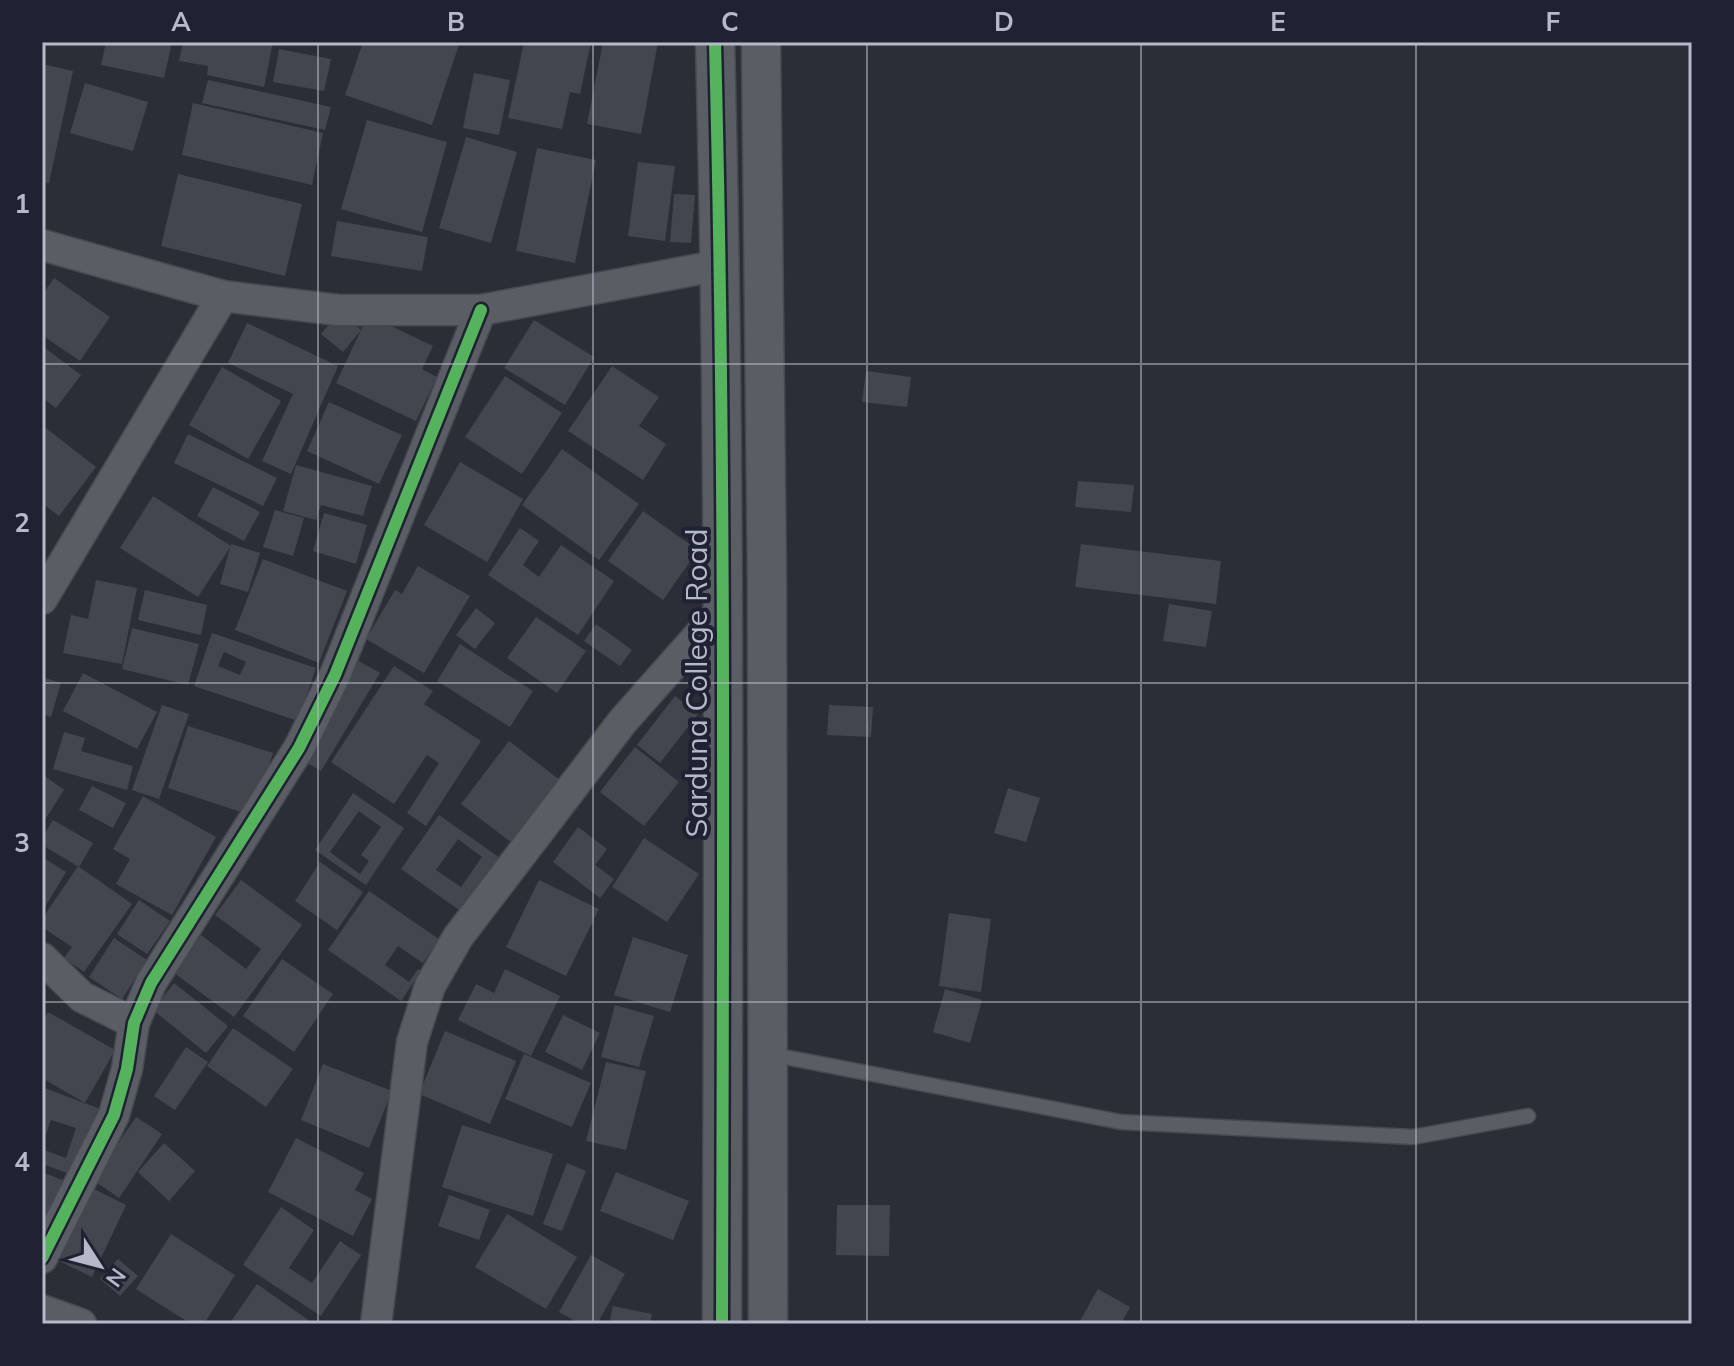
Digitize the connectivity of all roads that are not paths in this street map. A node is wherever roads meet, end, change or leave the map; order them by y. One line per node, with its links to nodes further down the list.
1 (715, 42): 4 (street, Sarduna College Road)
2 (761, 42): 11 (street)
3 (42, 245): 5 (street)
4 (721, 265): 6 (street); 8 (street, Sarduna College Road)
5 (223, 296): 6 (street); 7 (street)
6 (481, 310): 10 (street)
7 (42, 599)
8 (724, 607): 16 (street); 17 (street, Sarduna College Road)
9 (42, 958): 10 (street)
10 (134, 1023): 13 (street)
11 (768, 1054): 12 (lane); 18 (street)
12 (1528, 1116)
13 (42, 1258)
14 (42, 1310): 15 (street)
15 (81, 1324)
16 (376, 1324)
17 (722, 1324)
18 (768, 1324)

